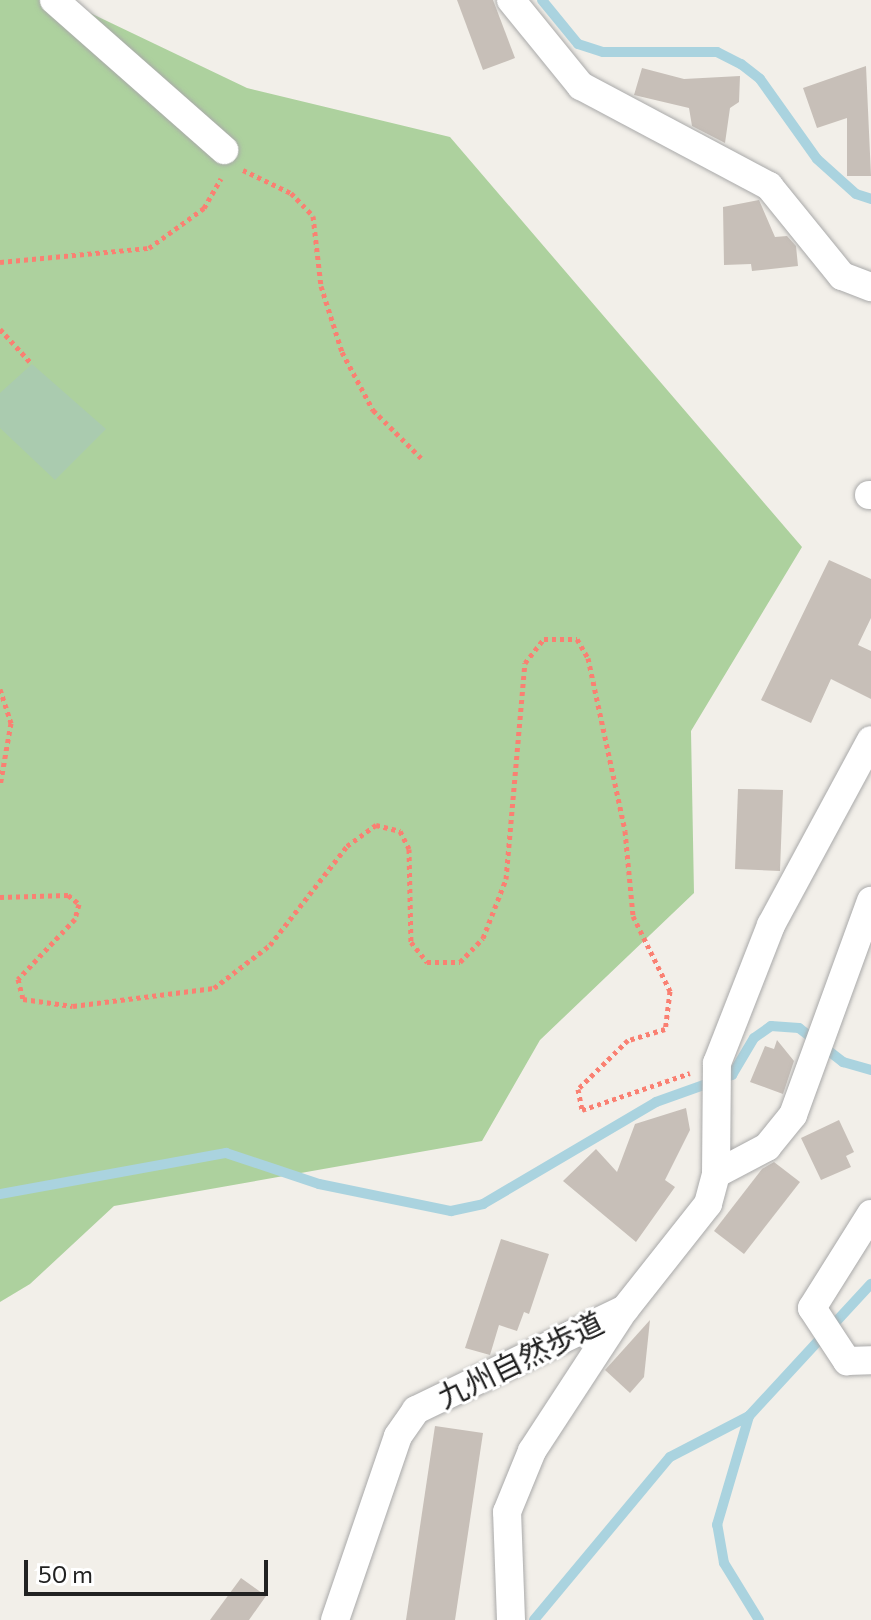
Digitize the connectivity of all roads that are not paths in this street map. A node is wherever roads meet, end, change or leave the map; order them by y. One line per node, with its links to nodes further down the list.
1 (54, 0): 3 (street)
2 (511, 0): 4 (street)
3 (231, 159)
4 (871, 287)
5 (871, 740): 7 (street, 九州自然歩道)
6 (871, 901): 7 (street)
7 (716, 1174): 9 (street, 九州自然歩道)
8 (871, 1214): 10 (street)
9 (625, 1309): 11 (street, 九州自然歩道); 12 (street)
10 (859, 1360)
11 (331, 1616)
12 (511, 1620)

